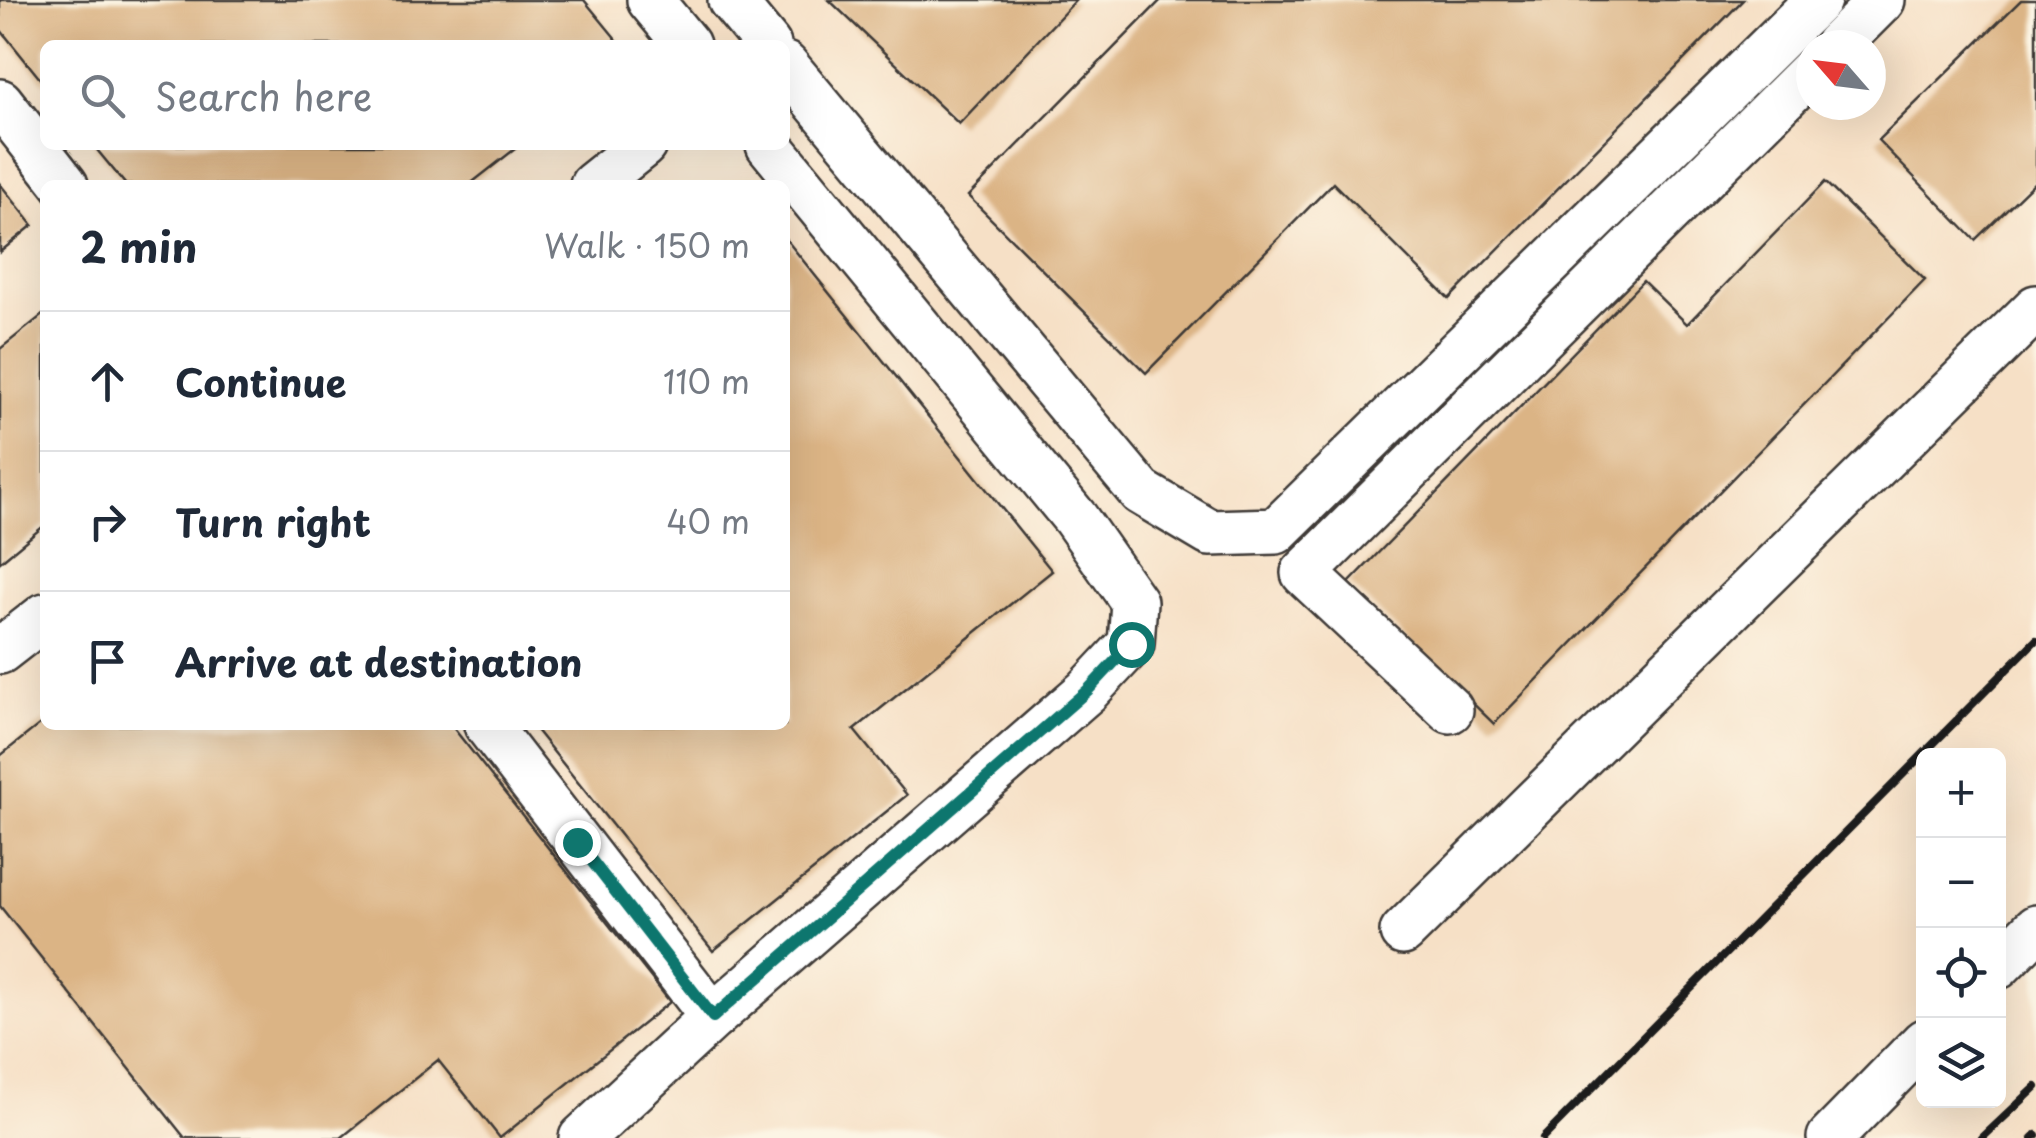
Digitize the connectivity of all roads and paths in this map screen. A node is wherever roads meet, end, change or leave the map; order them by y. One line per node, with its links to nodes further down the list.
1 (650, 0): 6 (street)
2 (730, 0): 7 (street)
3 (1818, 0): 8 (street)
4 (1882, 0): 5 (street)
5 (1852, 30)
6 (683, 40)
7 (764, 40)
8 (790, 71)
9 (1796, 86): 18 (street)
10 (0, 102): 13 (street)
11 (637, 150): 14 (street)
12 (773, 150): 23 (street)
13 (61, 180)
14 (598, 180)
15 (2036, 308): 21 (street)
16 (40, 620): 17 (street)
17 (0, 651)
18 (1450, 710)
19 (491, 730): 23 (street)
20 (2036, 928): 22 (street)
21 (1403, 932)
22 (2006, 958)
23 (713, 1017): 25 (street)
24 (1916, 1050): 26 (street)
25 (582, 1138)
26 (1830, 1138)

